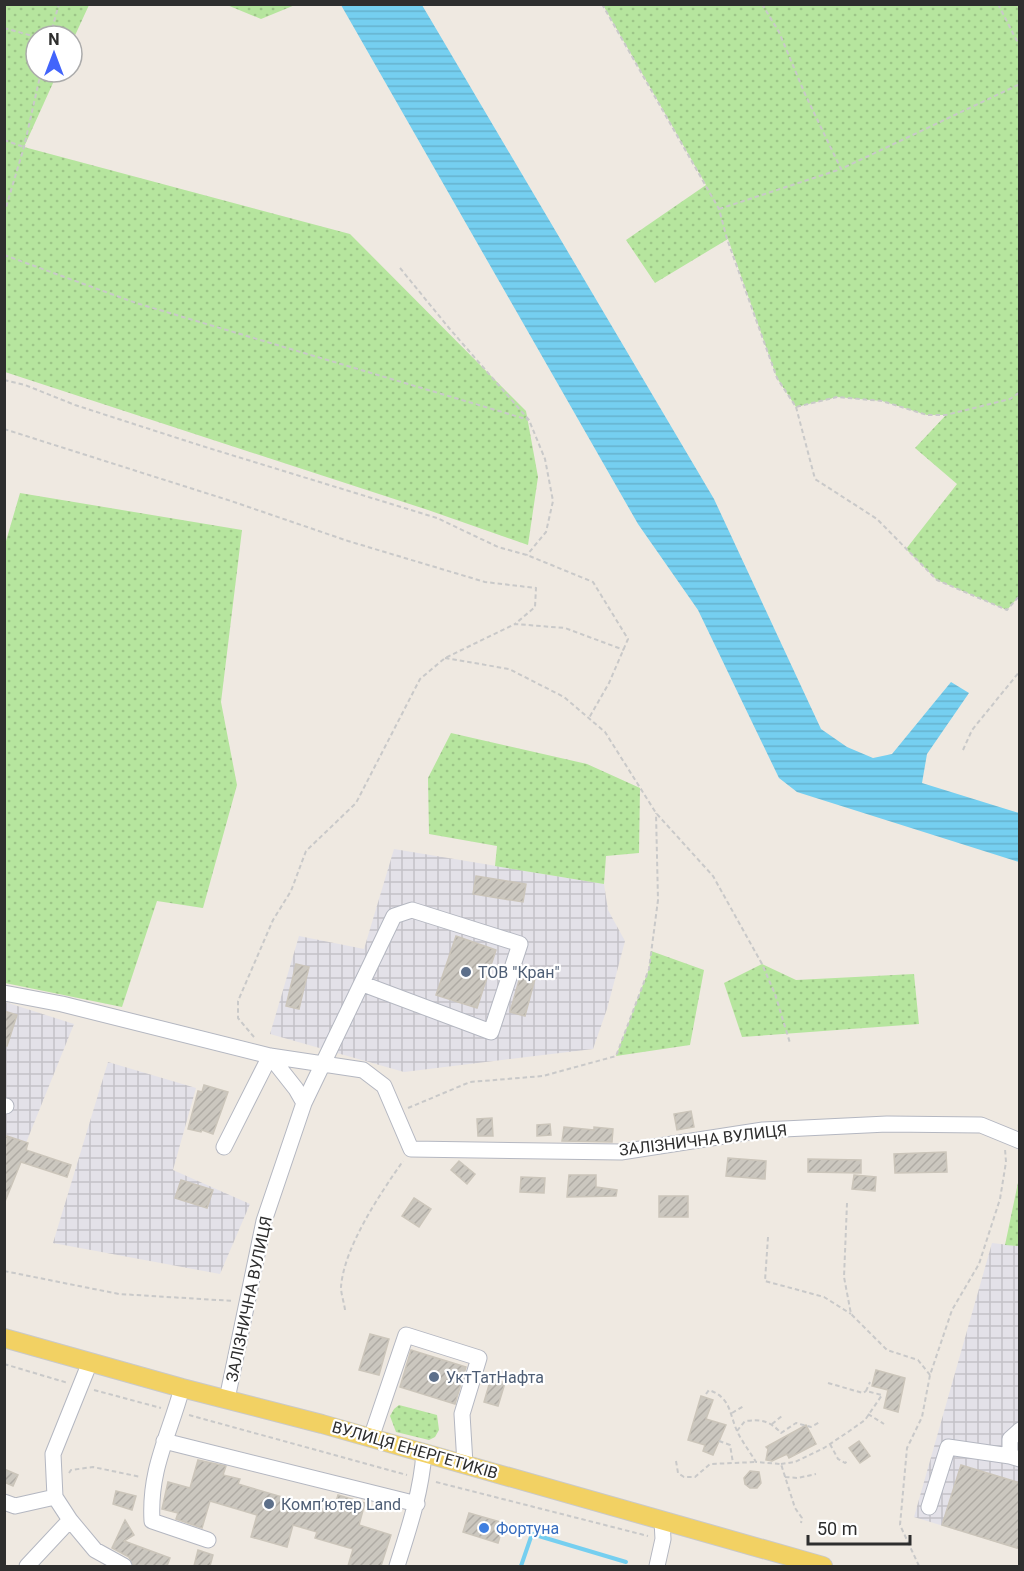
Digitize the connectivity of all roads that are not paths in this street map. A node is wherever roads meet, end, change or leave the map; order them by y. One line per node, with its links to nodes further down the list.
1 (363, 984): 1 (street, ЗАЛІЗНИЧНА ВУЛИЦЯ); 4 (street, ЗАЛІЗНИЧНА ВУЛИЦЯ)
2 (4, 993): 3 (street)
3 (270, 1056): 4 (street); 5 (street); 7 (street)
4 (326, 1058): 5 (street, ЗАЛІЗНИЧНА ВУЛИЦЯ); 6 (street, ЗАЛІЗНИЧНА ВУЛИЦЯ)
5 (304, 1103): 11 (street, ЗАЛІЗНИЧНА ВУЛИЦЯ)
6 (1020, 1141)
7 (225, 1147)
8 (4, 1338): 9 (main road, ВУЛИЦЯ ЕНЕРГЕТИКІВ)
9 (90, 1362): 10 (main road, ВУЛИЦЯ ЕНЕРГЕТИКІВ); 18 (street)
10 (182, 1388): 11 (main road, ВУЛИЦЯ ЕНЕРГЕТИКІВ); 14 (street)
11 (227, 1399): 13 (main road, ВУЛИЦЯ ЕНЕРГЕТИКІВ)
12 (1020, 1430): 16 (street)
13 (371, 1438): 15 (main road, ВУЛИЦЯ ЕНЕРГЕТИКІВ); 17 (street)
14 (164, 1441): 20 (street); 24 (street)
15 (424, 1452): 17 (main road, ВУЛИЦЯ ЕНЕРГЕТИКІВ); 20 (street)
16 (1015, 1457): 21 (street)
17 (465, 1464): 23 (main road, ВУЛИЦЯ ЕНЕРГЕТИКІВ)
18 (55, 1497): 19 (street); 22 (street)
19 (4, 1502)
20 (417, 1504): 27 (street)
21 (929, 1507)
22 (70, 1520): 25 (street); 26 (street)
23 (662, 1521): 28 (street); 29 (main road, ВУЛИЦЯ ЕНЕРГЕТИКІВ)
24 (208, 1540)
25 (27, 1566)
26 (124, 1566)
27 (396, 1566)
28 (657, 1566)
29 (824, 1566)

